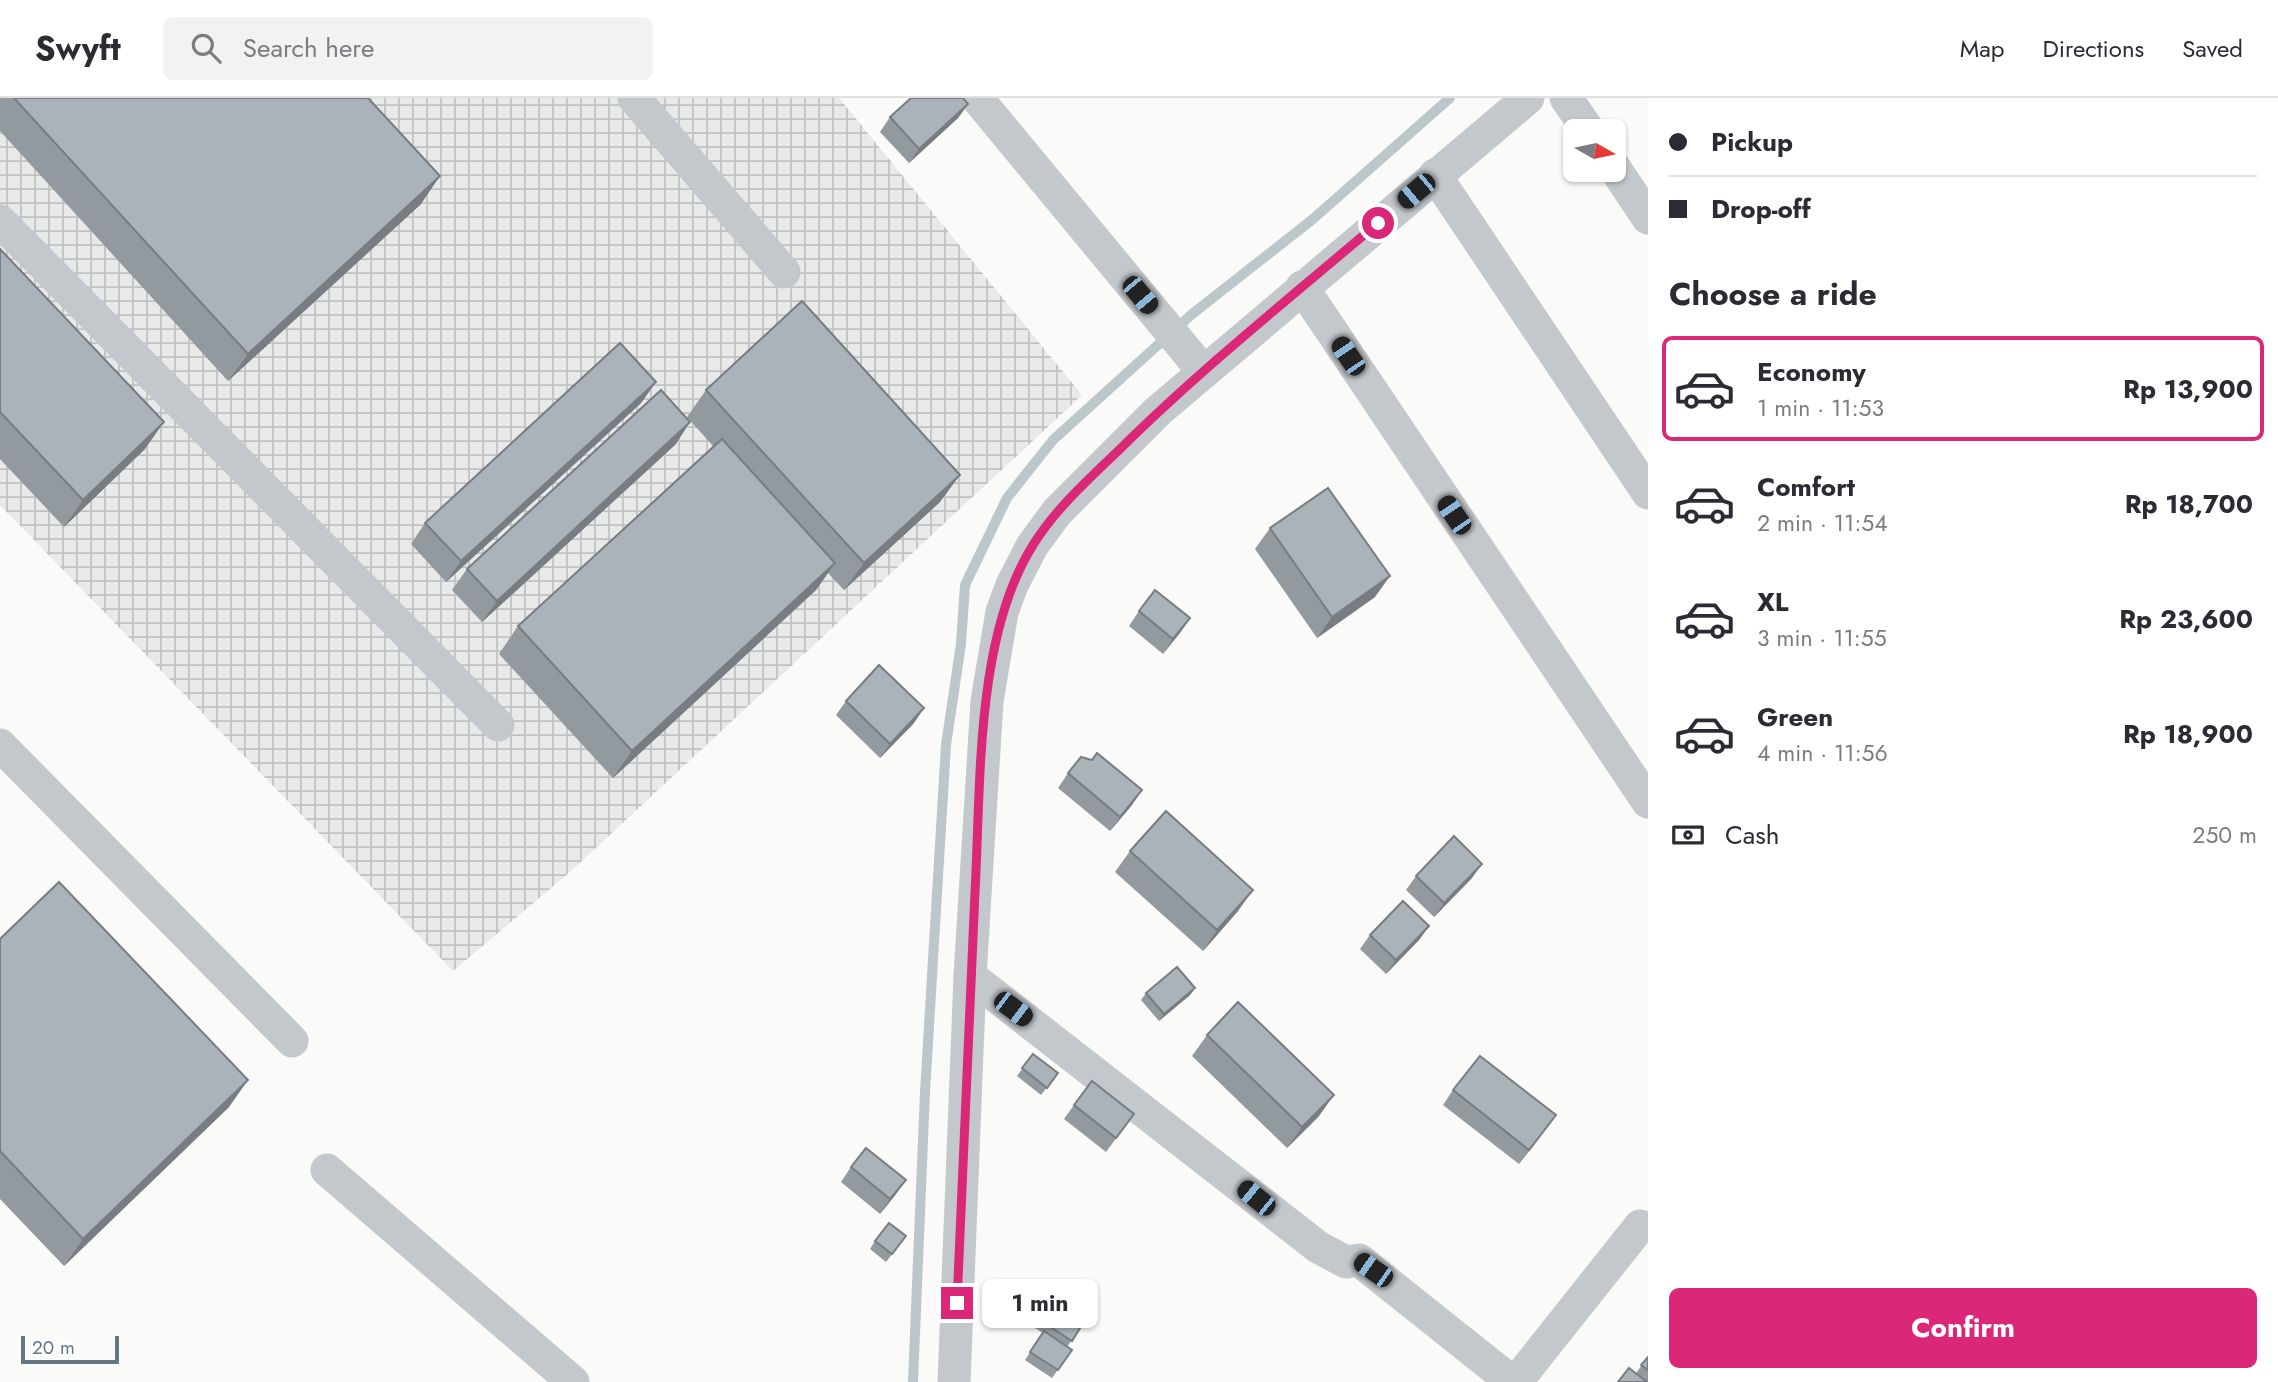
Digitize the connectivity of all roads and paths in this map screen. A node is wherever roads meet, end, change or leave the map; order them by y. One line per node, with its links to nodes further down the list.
1 (634, 98): 10 (street)
2 (977, 98): 12 (street)
3 (1528, 98): 6 (street)
4 (1566, 98): 5 (street)
5 (1581, 119)
6 (1435, 175): 11 (street); 13 (street)
7 (1624, 182): 8 (street)
8 (1648, 218)
9 (0, 221): 14 (street)
10 (784, 272)
11 (1302, 287): 12 (street); 16 (street)
12 (1203, 371): 17 (street)
13 (1648, 493)
14 (498, 724)
15 (0, 746): 18 (street)
16 (1648, 802)
17 (970, 976): 22 (street); 23 (street)
18 (292, 1041)
19 (327, 1170): 21 (street)
20 (1640, 1226): 23 (street)
21 (573, 1382)
22 (954, 1382)
23 (1514, 1382)

